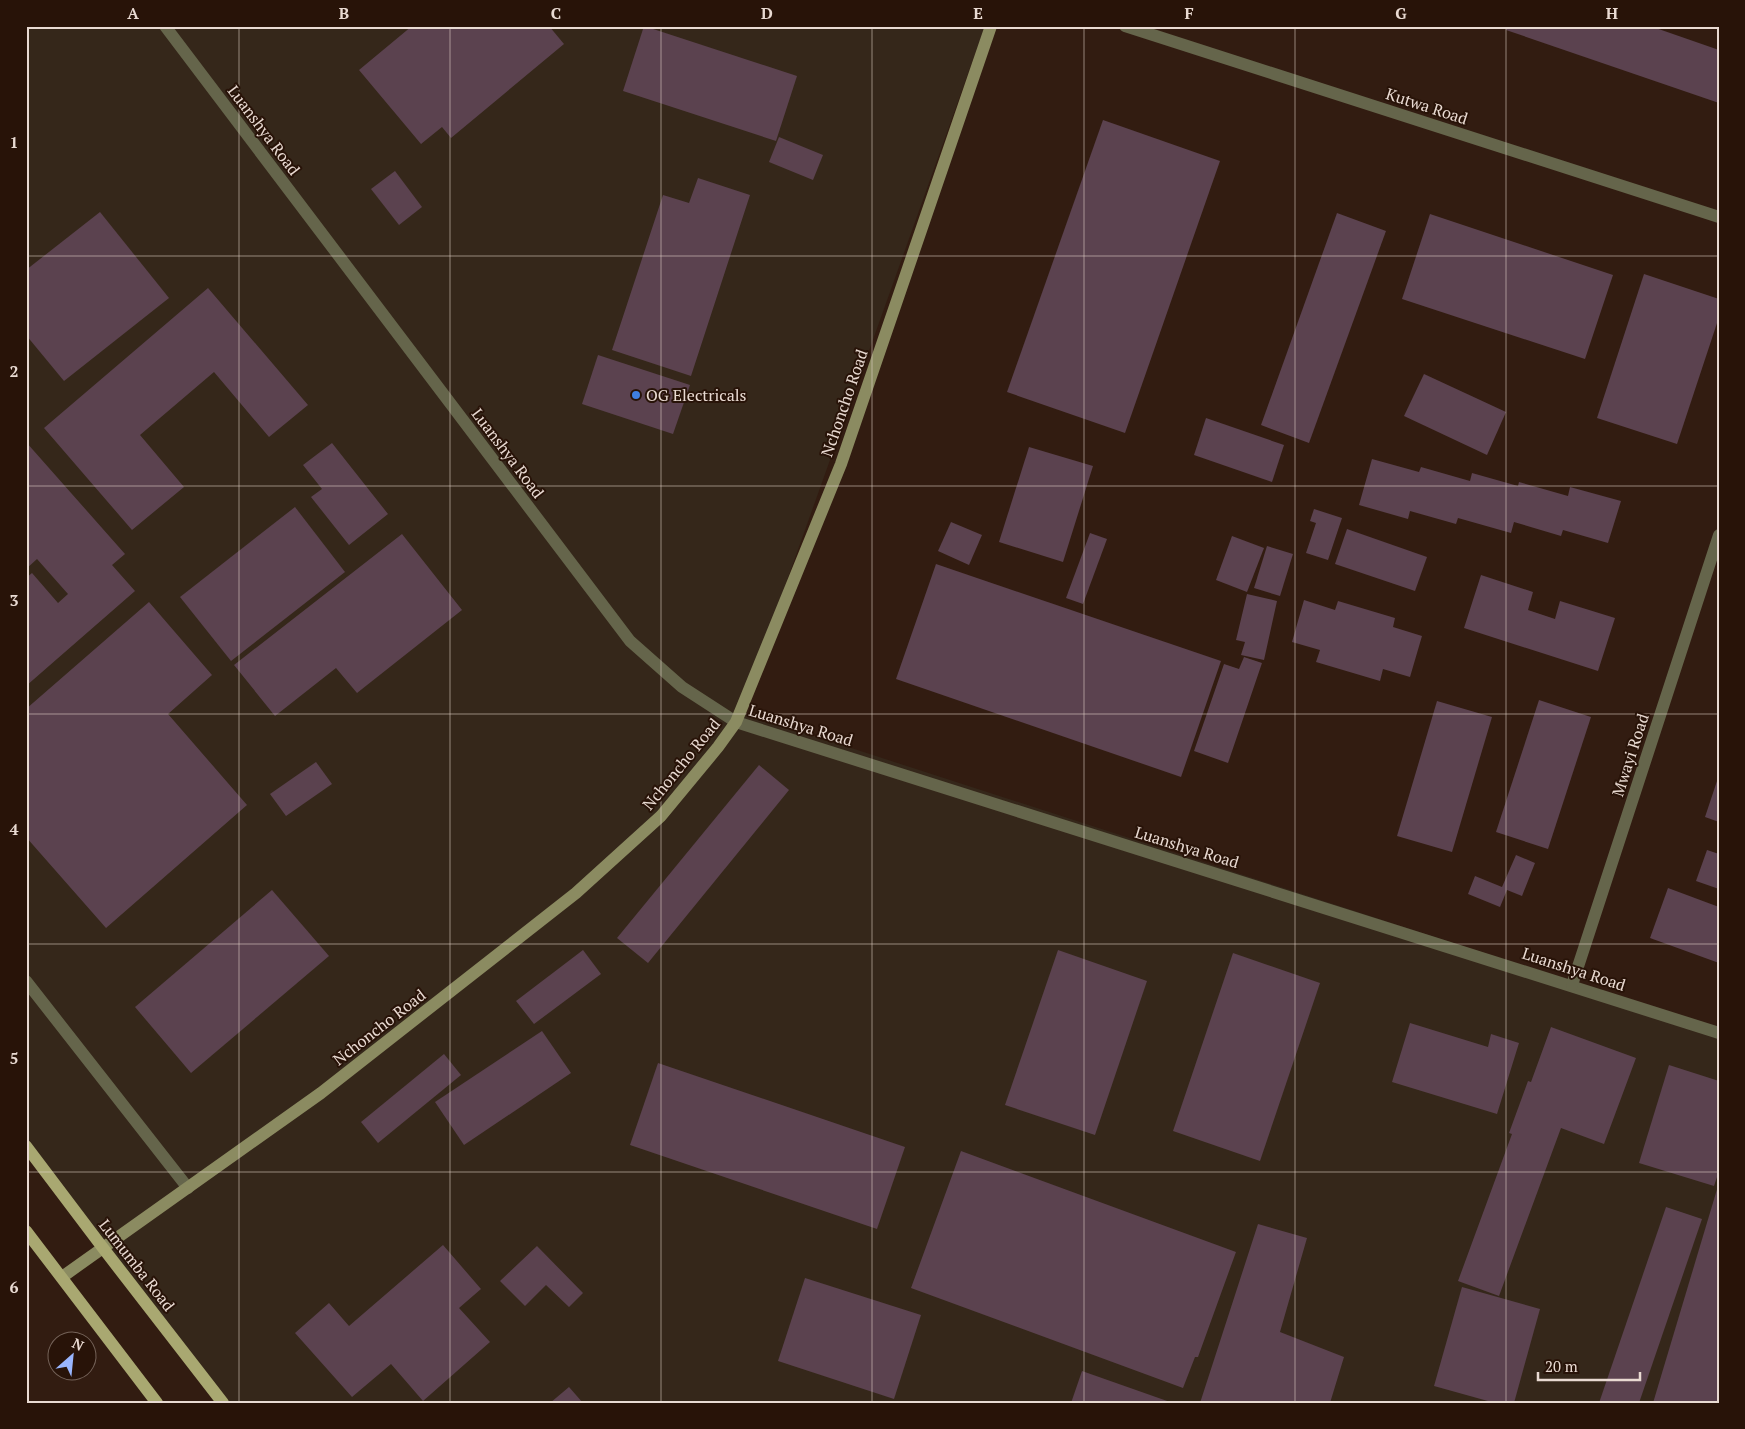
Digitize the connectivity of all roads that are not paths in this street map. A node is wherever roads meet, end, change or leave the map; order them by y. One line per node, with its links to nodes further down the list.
1 (165, 26): 6 (street, Luanshya Road)
2 (991, 26): 6 (street, Nchoncho Road)
3 (1125, 26): 4 (street, Kutwa Road)
4 (1719, 217)
5 (1719, 535): 8 (street, Mwayi Road)
6 (736, 722): 8 (street, Luanshya Road); 11 (street, Nchoncho Road)
7 (26, 981): 11 (street)
8 (1572, 985): 9 (street, Luanshya Road)
9 (1719, 1032)
10 (26, 1146): 13 (main road, Lumumba Road)
11 (188, 1188): 13 (street, Nchoncho Road)
12 (26, 1231): 14 (main road)
13 (103, 1248): 14 (street, Nchoncho Road); 16 (main road, Lumumba Road)
14 (62, 1277): 15 (main road)
15 (157, 1403)
16 (223, 1403)

